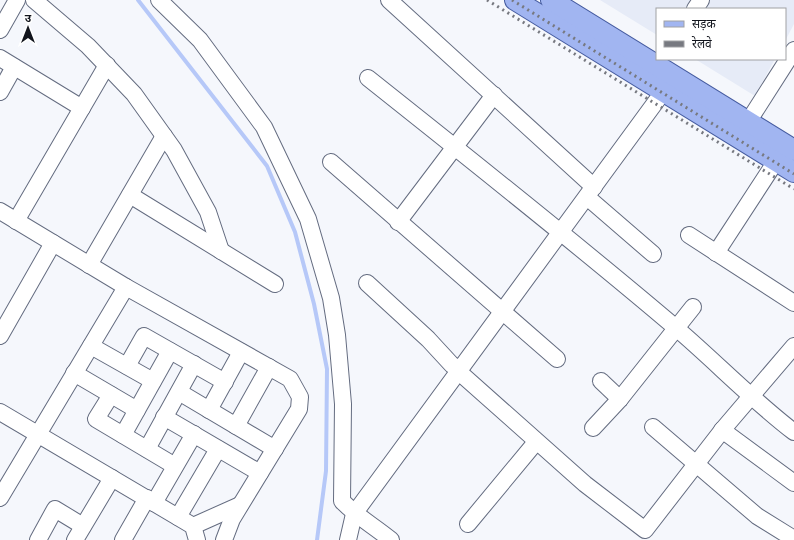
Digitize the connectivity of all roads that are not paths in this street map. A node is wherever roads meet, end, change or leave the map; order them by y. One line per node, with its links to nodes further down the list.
1 (17, 0): 7 (street)
2 (34, 0): 11 (street)
3 (159, 0): 86 (street)
4 (389, 0): 16 (street)
5 (515, 0): 15 (main road)
6 (550, 0): 10 (main road)
7 (0, 30)
8 (794, 50): 18 (street)
9 (0, 58): 12 (street)
10 (659, 62): 18 (main road)
11 (107, 65): 17 (street); 19 (street)
12 (14, 67): 14 (street); 17 (street)
13 (368, 78): 20 (street)
14 (0, 92)
15 (664, 92): 22 (main road); 25 (street)
16 (494, 95): 20 (street); 25 (street)
17 (82, 108): 28 (street)
18 (748, 122): 21 (main road)
19 (164, 136): 26 (street); 33 (street)
20 (456, 146): 29 (street); 30 (street)
21 (794, 150)
22 (776, 161): 24 (main road); 34 (street)
23 (331, 162): 29 (street)
24 (794, 172)
25 (590, 192): 30 (street); 35 (street)
26 (130, 195): 33 (street); 36 (street)
27 (0, 211): 28 (street)
28 (16, 220): 32 (street)
29 (398, 222): 42 (street)
30 (561, 233): 42 (street); 43 (street)
31 (689, 235): 34 (street)
32 (54, 244): 36 (street); 44 (street)
33 (222, 251): 38 (street)
34 (716, 253): 40 (street)
35 (653, 254)
36 (90, 265): 39 (street)
37 (367, 283): 53 (street)
38 (275, 284)
39 (126, 287): 45 (street); 48 (street)
40 (794, 303)
41 (693, 307): 43 (street)
42 (502, 313): 49 (street); 53 (street)
43 (677, 329): 60 (street); 61 (street)
44 (0, 336)
45 (91, 346): 51 (street); 54 (street)
46 (794, 346): 60 (street)
47 (170, 351): 50 (street); 51 (street); 55 (street)
48 (241, 352): 52 (street); 57 (street)
49 (556, 359)
50 (194, 364): 57 (street); 58 (street)
51 (127, 366): 55 (street)
52 (269, 367): 66 (street); 77 (street)
53 (460, 370): 74 (street); 86 (street)
54 (74, 373): 59 (street); 71 (street)
55 (153, 381): 62 (street)
56 (601, 381): 61 (street)
57 (225, 382): 63 (street)
58 (178, 392): 63 (street); 65 (street)
59 (111, 395): 62 (street); 73 (street)
60 (751, 397): 69 (street); 70 (street)
61 (620, 398): 68 (street)
62 (137, 410): 73 (street)
63 (209, 410): 66 (street)
64 (0, 412): 71 (street)
65 (164, 417): 72 (street); 75 (street)
66 (236, 426): 77 (street)
67 (653, 427): 78 (street)
68 (593, 428)
69 (722, 430): 78 (street); 82 (street)
70 (794, 432)
71 (37, 434): 81 (street); 83 (street)
72 (194, 434): 76 (street); 79 (street)
73 (124, 435): 75 (street)
74 (536, 442): 78 (street); 88 (street)
75 (147, 449): 79 (street)
76 (218, 449): 80 (street); 87 (street)
77 (275, 449): 80 (street)
78 (696, 465): 91 (street)
79 (175, 466): 84 (street)
80 (260, 473): 85 (street)
81 (112, 478): 84 (street); 89 (street)
82 (794, 483)
83 (0, 498)
84 (150, 500): 87 (street); 94 (street)
85 (240, 506): 90 (street); 95 (street)
86 (354, 514): 96 (street); 97 (street)
87 (178, 517): 90 (street)
88 (468, 524)
89 (83, 526): 92 (street); 93 (street)
90 (195, 533)
91 (794, 539)
92 (38, 540)
93 (75, 540)
94 (123, 540)
95 (224, 540)
96 (348, 540)
97 (391, 540)

